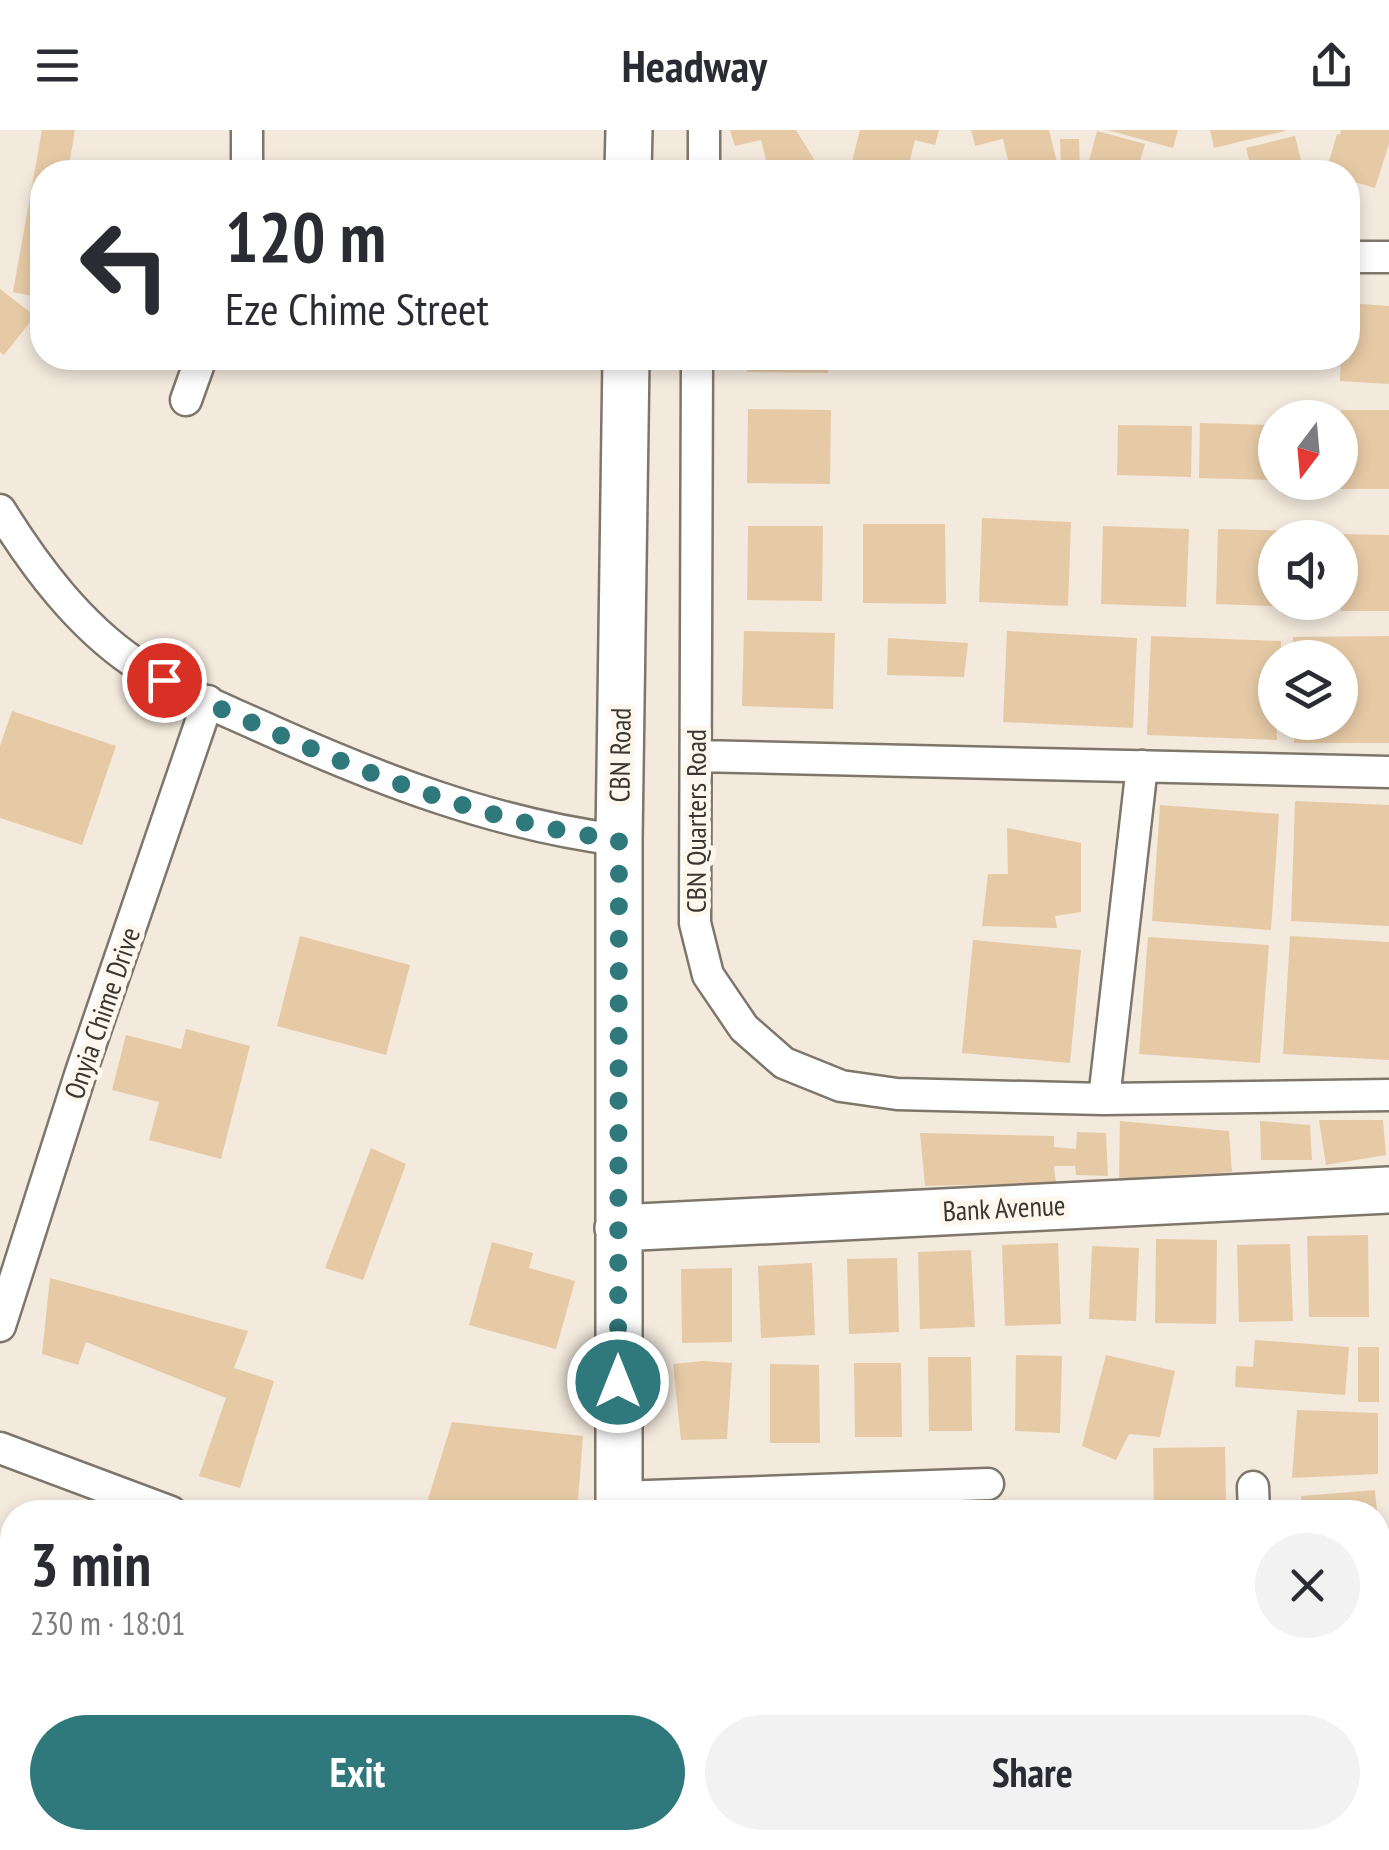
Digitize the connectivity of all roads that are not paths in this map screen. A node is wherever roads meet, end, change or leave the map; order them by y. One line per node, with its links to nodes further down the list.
1 (247, 130): 4 (street)
2 (629, 130): 5 (main road)
3 (704, 130): 6 (street)
4 (247, 160)
5 (628, 160)
6 (704, 160)
7 (1360, 257): 8 (street)
8 (1389, 257)
9 (197, 370): 12 (street)
10 (626, 370): 18 (main road, CBN Road)
11 (697, 370): 15 (street, CBN Quarters Road)
12 (186, 400)
13 (0, 510): 14 (street)
14 (208, 701): 18 (street); 23 (street, Onyia Chime Drive)
15 (696, 756): 16 (street); 20 (street, CBN Quarters Road)
16 (1142, 766): 17 (street); 20 (street)
17 (1389, 772)
18 (619, 840): 22 (main road, CBN Road)
19 (1389, 1094): 20 (street, CBN Quarters Road)
20 (1104, 1100)
21 (1389, 1190): 22 (main road, Bank Avenue)
22 (618, 1228): 27 (main road, CBN Road)
23 (0, 1326)
24 (0, 1448): 26 (street)
25 (988, 1484): 28 (street)
26 (139, 1500)
27 (619, 1500)
28 (693, 1500)

